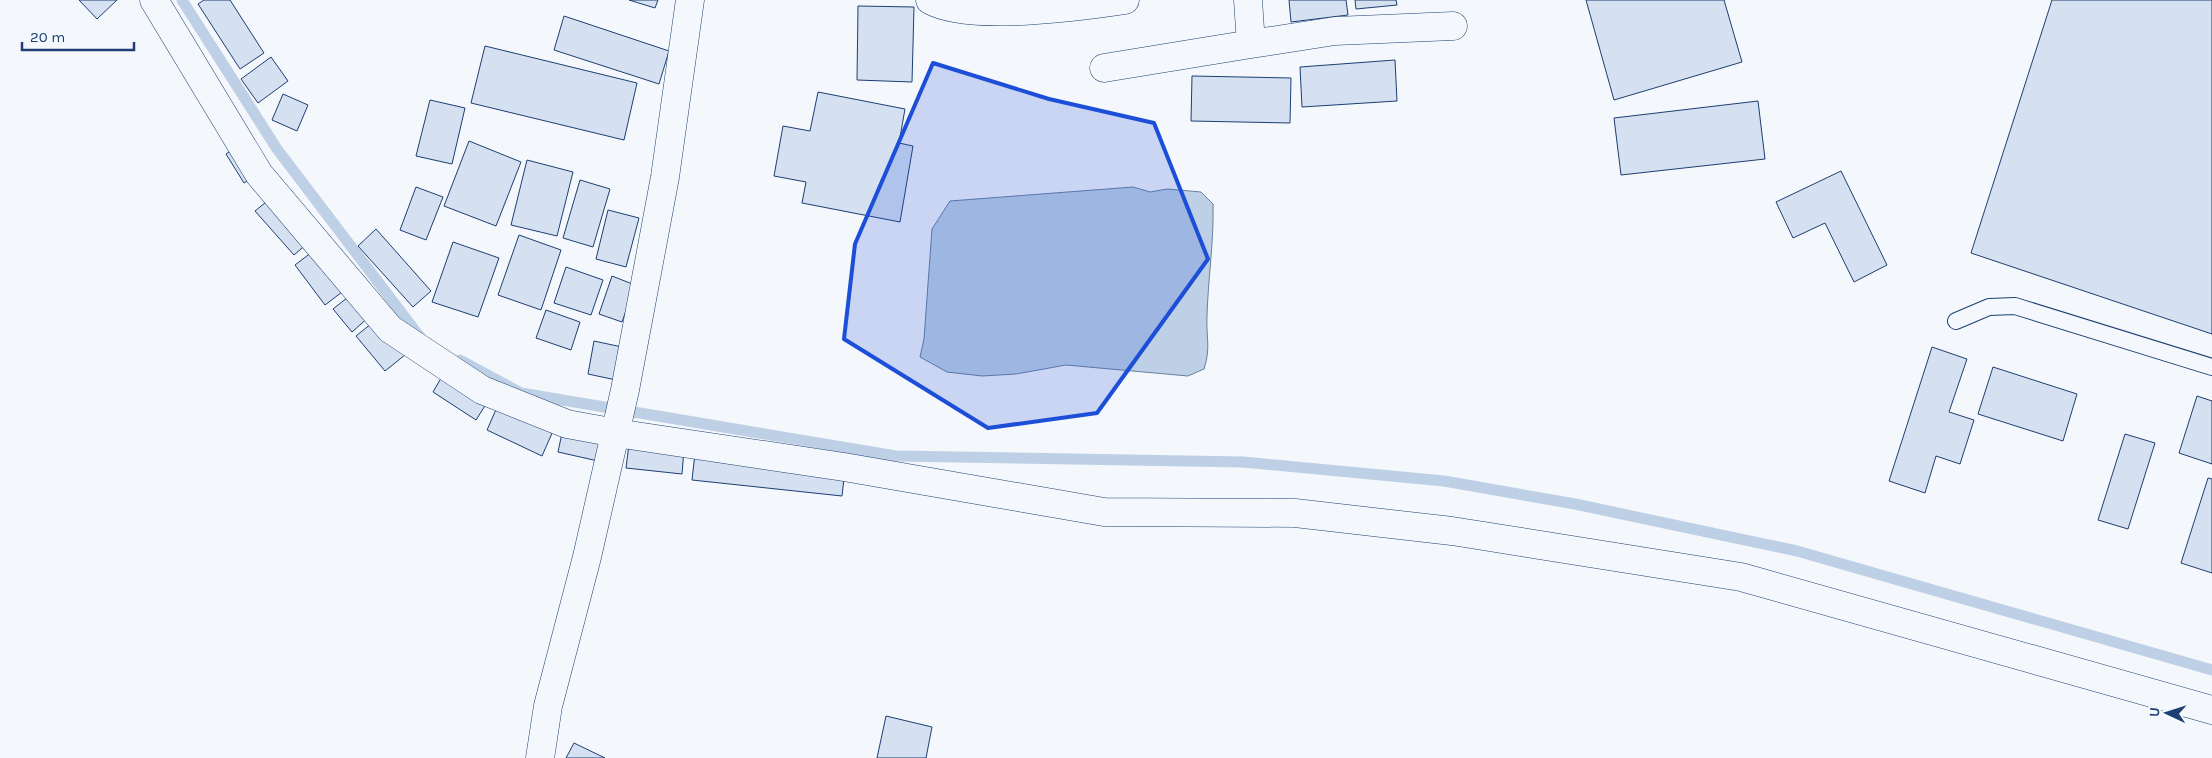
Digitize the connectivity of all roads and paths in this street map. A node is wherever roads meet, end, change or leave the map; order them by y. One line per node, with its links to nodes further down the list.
1 (154, 0): 11 (street)
2 (690, 0): 11 (street)
3 (930, 0): 4 (street)
4 (1124, 0)
5 (1248, 0): 7 (street)
6 (1453, 26): 7 (street)
7 (1251, 44): 8 (street)
8 (1104, 68)
9 (1956, 321): 10 (lane)
10 (2212, 367)
11 (617, 429): 12 (street); 13 (street)
12 (2212, 710)
13 (540, 758)

